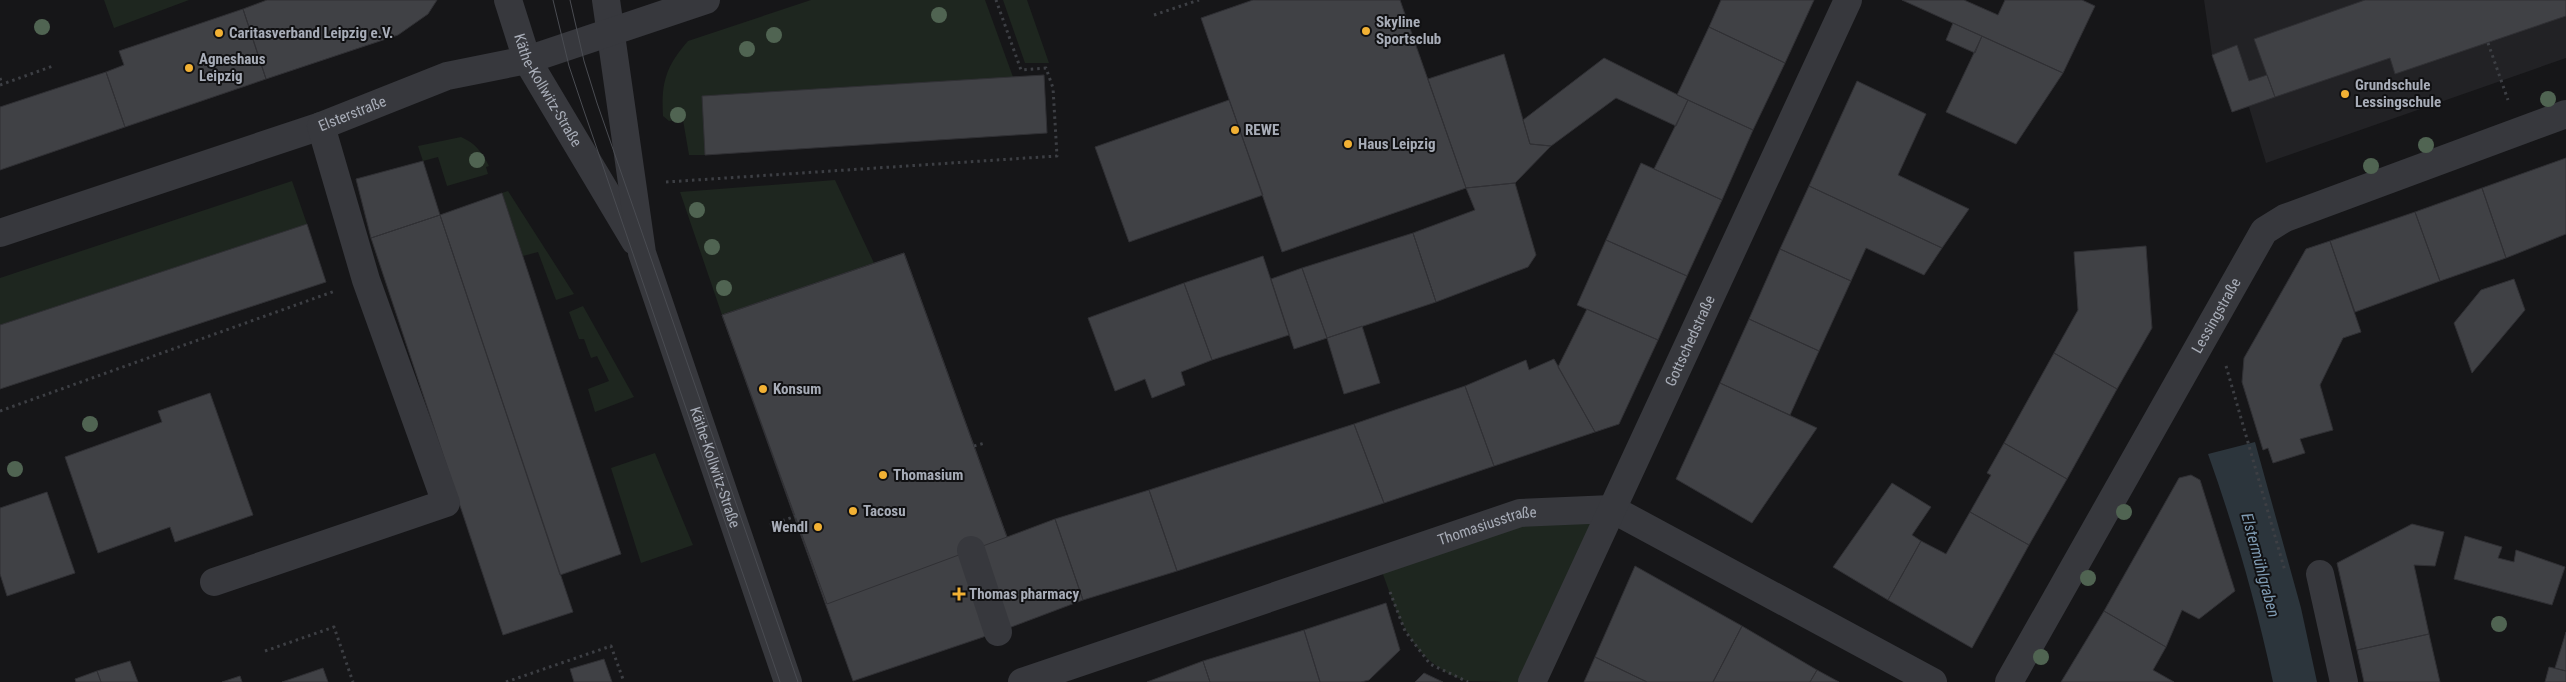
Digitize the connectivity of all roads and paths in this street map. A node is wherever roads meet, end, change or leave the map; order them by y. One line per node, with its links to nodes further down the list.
1 (508, 0): 10 (street, Käthe-Kollwitz-Straße)
2 (606, 0): 8 (street, Käthe-Kollwitz-Straße)
3 (706, 0): 8 (street, Elsterstraße)
4 (996, 0): 17 (path)
5 (1199, 0): 7 (path)
6 (1848, 0): 25 (street, Gottschedstraße)
7 (1154, 15)
8 (610, 31): 10 (street, Elsterstraße); 17 (street, Käthe-Kollwitz-Straße)
9 (2488, 43): 13 (path)
10 (527, 60): 16 (street, Elsterstraße); 19 (street, Käthe-Kollwitz-Straße)
11 (53, 66): 14 (path)
12 (0, 78): 14 (path)
13 (2501, 80)
14 (1, 84)
15 (2566, 114): 40 (street, Lessingstraße)
16 (321, 126): 18 (street, Elsterstraße); 20 (street)
17 (631, 184): 19 (street, Käthe-Kollwitz-Straße)
18 (0, 233)
19 (642, 253): 35 (street, Käthe-Kollwitz-Straße)
20 (366, 280): 22 (path); 29 (street)
21 (2231, 380): 28 (path)
22 (0, 411)
23 (985, 443): 24 (path)
24 (974, 446)
25 (1612, 508): 27 (street, Thomasiusstraße); 38 (street, Gottschedstraße); 39 (street)
26 (971, 550): 30 (street)
27 (1378, 561): 36 (street, Thomasiusstraße); 37 (path)
28 (2320, 574): 41 (street)
29 (214, 582)
30 (998, 632)
31 (265, 651): 32 (path)
32 (353, 682)
33 (506, 682): 34 (path)
34 (624, 682)
35 (788, 682)
36 (1022, 682)
37 (1468, 682)
38 (1532, 682)
39 (1933, 682)
40 (2009, 682)
41 (2344, 682)

